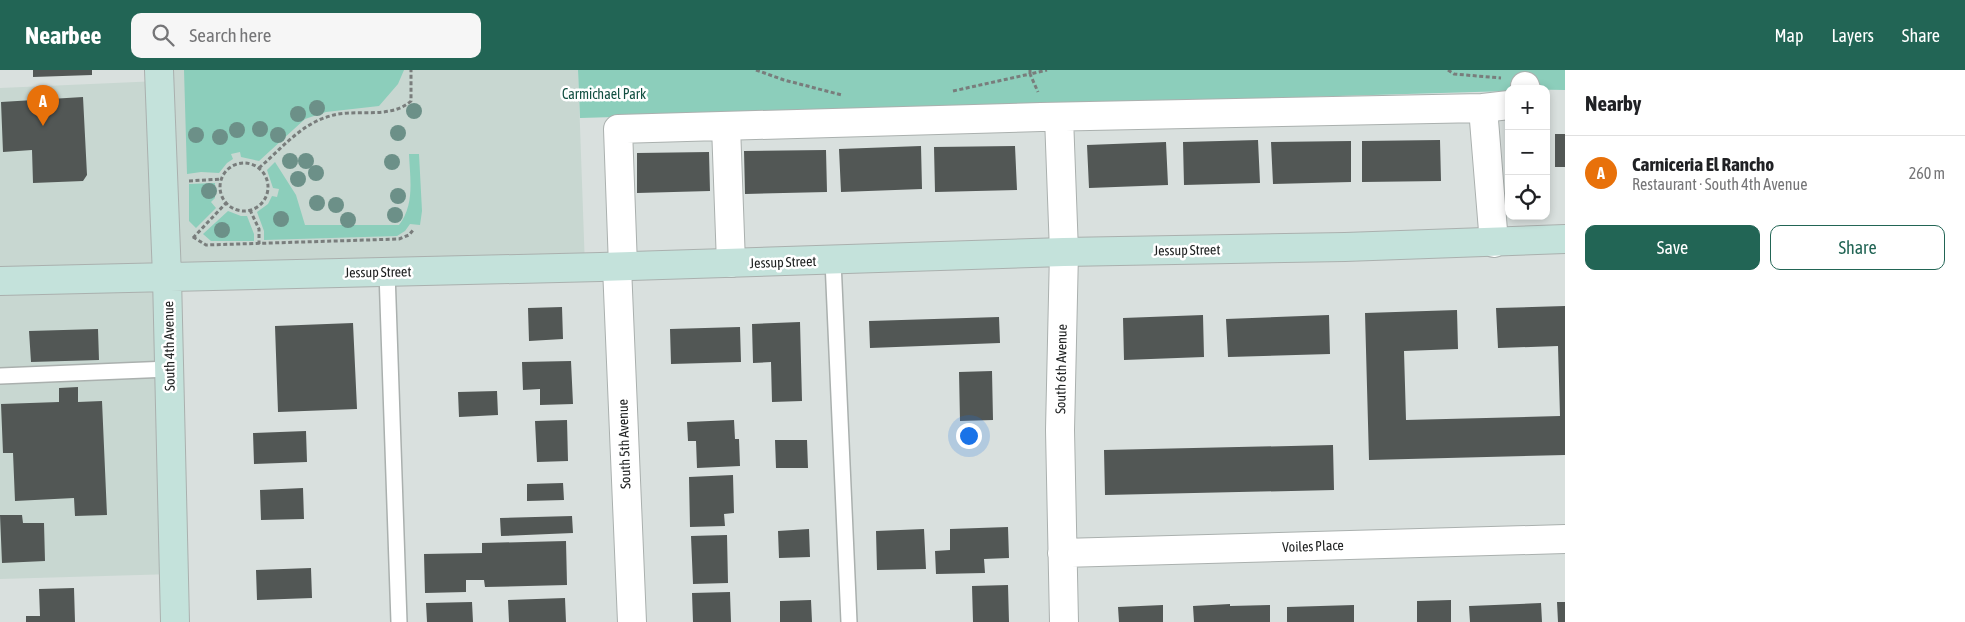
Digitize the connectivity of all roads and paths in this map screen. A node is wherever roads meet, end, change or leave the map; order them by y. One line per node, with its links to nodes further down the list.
1 (159, 70): 28 (street, South 4th Avenue)
2 (411, 70): 14 (path)
3 (756, 70): 9 (path)
4 (1047, 70): 6 (path)
5 (1448, 70): 7 (path)
6 (1030, 72): 8 (path); 11 (path)
7 (1519, 85)
8 (945, 92)
9 (844, 96)
10 (1505, 97): 11 (street)
11 (1047, 113): 12 (street); 23 (street, South 6th Avenue)
12 (726, 126): 25 (street); 26 (street, South 5th Avenue)
13 (1507, 130): 21 (street)
14 (259, 168): 15 (path); 18 (path)
15 (221, 179): 16 (path); 17 (path)
16 (185, 181)
17 (226, 203): 18 (path); 22 (path)
18 (250, 210): 22 (path)
19 (414, 229): 22 (path)
20 (1565, 239): 21 (street, Jessup Street)
21 (1494, 243): 23 (street, Jessup Street)
22 (259, 244)
23 (1064, 252): 24 (street, Jessup Street); 33 (street, South 6th Avenue)
24 (833, 261): 25 (street, Jessup Street); 37 (lane)
25 (731, 263): 26 (street, Jessup Street)
26 (620, 266): 27 (street, Jessup Street); 36 (street, South 5th Avenue)
27 (387, 272): 28 (street, Jessup Street); 35 (lane)
28 (167, 277): 29 (street, Jessup Street); 30 (street, South 4th Avenue)
29 (0, 281)
30 (169, 369): 31 (lane); 34 (street, South 4th Avenue)
31 (0, 376)
32 (1565, 539): 33 (street, Voiles Place)
33 (1062, 553): 38 (street, South 6th Avenue)
34 (175, 622)
35 (399, 622)
36 (632, 622)
37 (849, 622)
38 (1064, 622)

